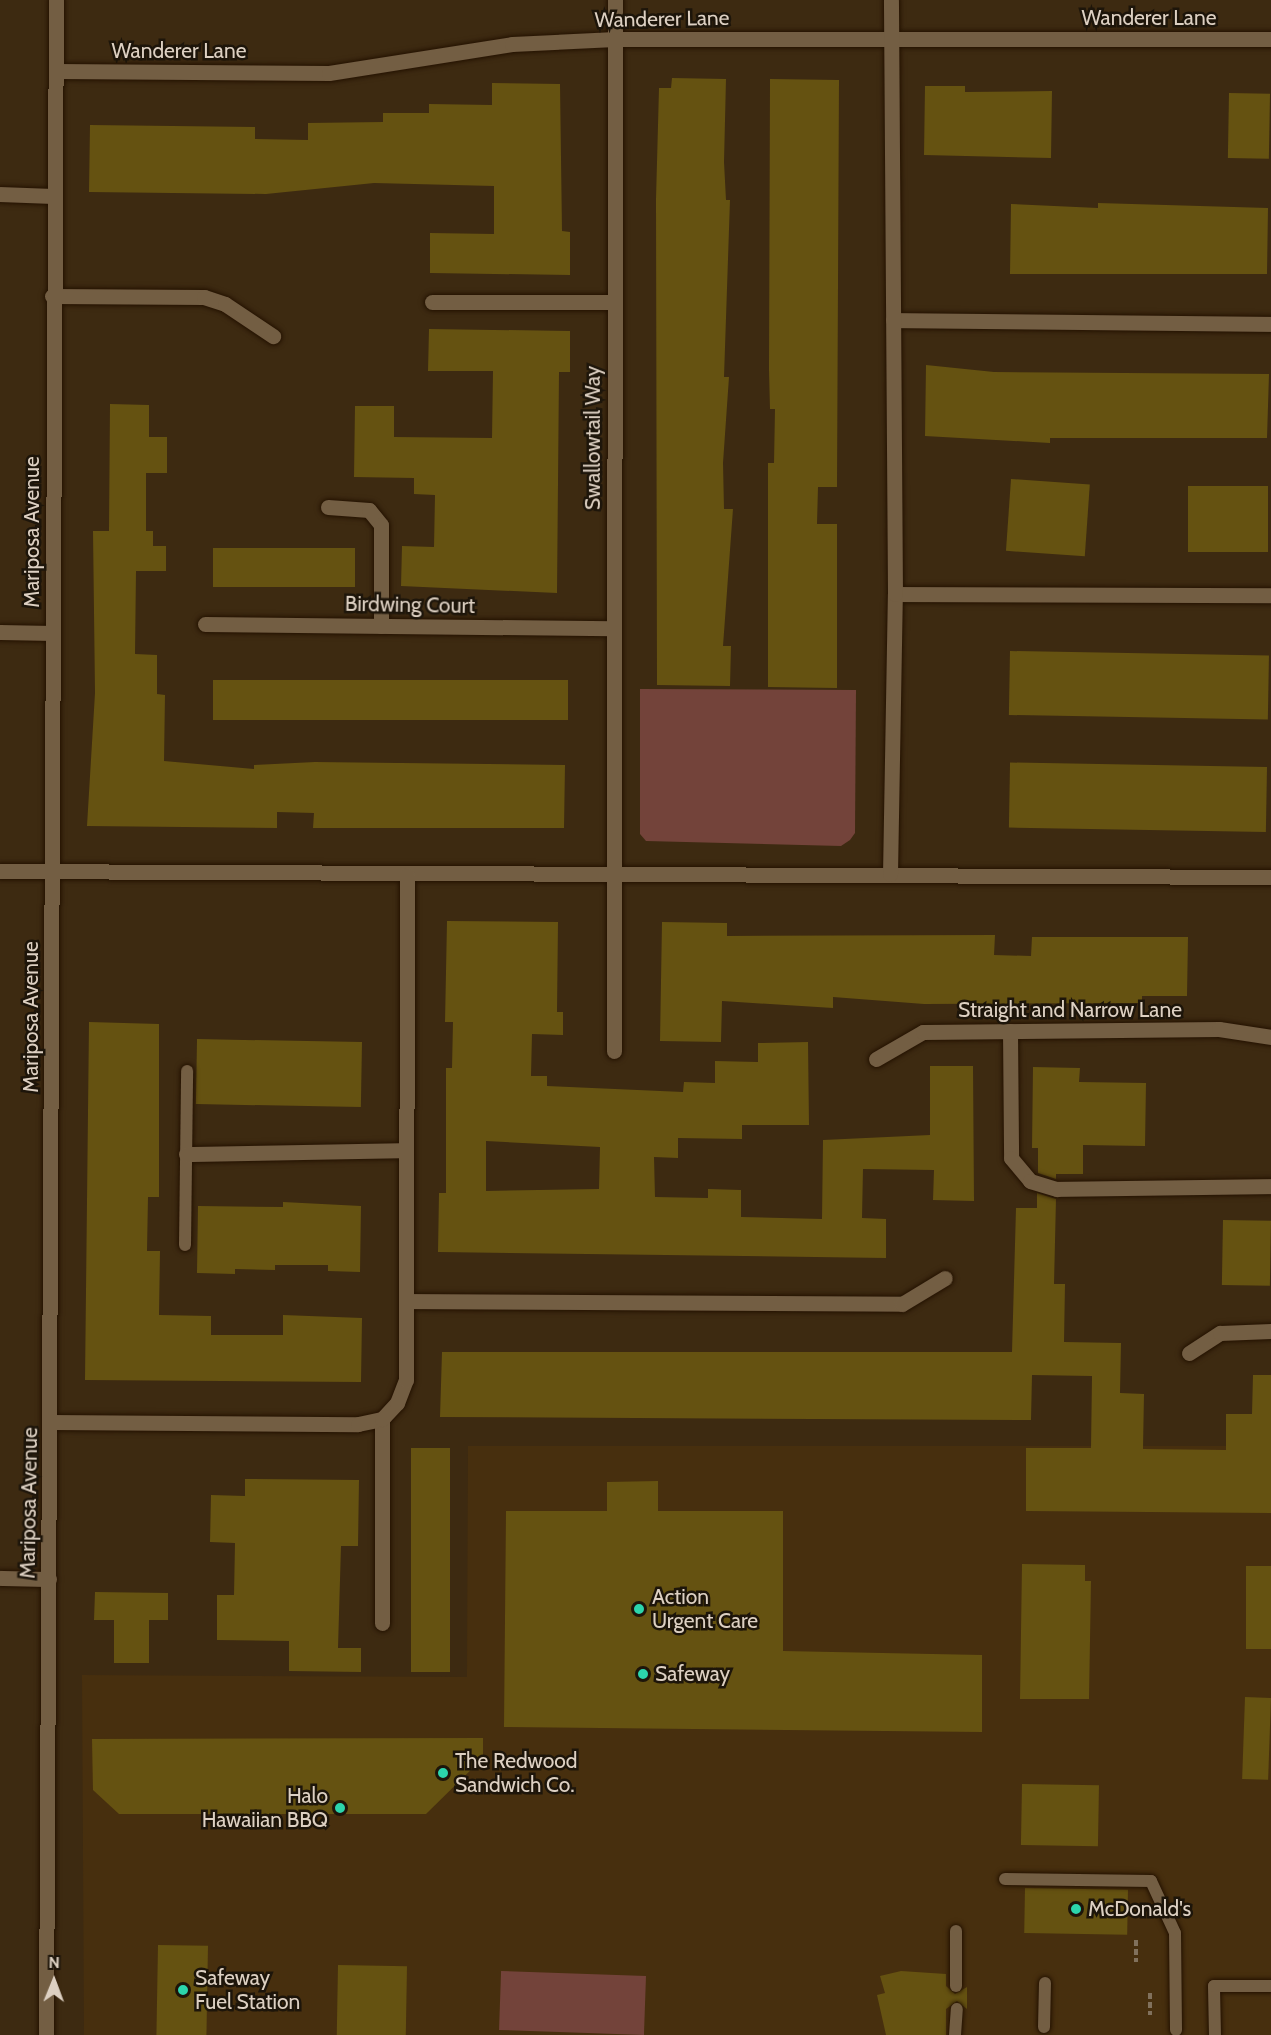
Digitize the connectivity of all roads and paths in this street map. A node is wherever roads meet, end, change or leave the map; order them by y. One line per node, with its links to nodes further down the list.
1 (56, 0): 7 (street, Mariposa Avenue)
2 (615, 0): 4 (street, Swallowtail Way)
3 (891, 0): 5 (street)
4 (615, 39): 5 (street, Wanderer Lane); 7 (street, Wanderer Lane); 12 (street, Swallowtail Way)
5 (891, 39): 6 (street, Wanderer Lane); 13 (street)
6 (1271, 39)
7 (56, 71): 9 (street, Mariposa Avenue)
8 (0, 194): 9 (street)
9 (52, 196): 10 (street, Mariposa Avenue)
10 (52, 296): 15 (street); 23 (street, Mariposa Avenue)
11 (432, 302): 12 (street)
12 (614, 302): 21 (street, Swallowtail Way)
13 (893, 320): 14 (street); 17 (street)
14 (1271, 324)
15 (273, 336)
16 (328, 507): 20 (street)
17 (895, 594): 18 (street); 26 (street)
18 (1271, 595)
19 (205, 624): 20 (street, Birdwing Court)
20 (381, 626): 21 (street, Birdwing Court)
21 (613, 628): 28 (street, Swallowtail Way)
22 (0, 632): 23 (street)
23 (53, 633): 25 (street, Mariposa Avenue)
24 (0, 871): 25 (street)
25 (52, 871): 27 (street); 44 (street, Mariposa Avenue)
26 (890, 874): 28 (street); 29 (street)
27 (407, 875): 28 (street); 35 (street)
28 (614, 876): 32 (street, Swallowtail Way)
29 (1271, 877)
30 (1010, 1031): 31 (street, Straight and Narrow Lane); 33 (street, Straight and Narrow Lane); 37 (street)
31 (1271, 1037)
32 (614, 1051)
33 (876, 1059)
34 (187, 1071): 36 (lane)
35 (406, 1150): 36 (street); 40 (street)
36 (186, 1154): 38 (lane)
37 (1271, 1186)
38 (184, 1245)
39 (945, 1278): 40 (street)
40 (406, 1301): 43 (street)
41 (1271, 1331): 42 (street)
42 (1189, 1353)
43 (382, 1419): 44 (street); 47 (street)
44 (51, 1422): 46 (street, Mariposa Avenue)
45 (0, 1578): 46 (street)
46 (50, 1579): 60 (street, Mariposa Avenue)
47 (382, 1623)
48 (1005, 1879): 59 (lane)
49 (956, 1932): 53 (lane)
50 (1136, 1940): 51 (path)
51 (1136, 1962)
52 (1045, 1983): 58 (lane)
53 (956, 1986)
54 (1271, 1986): 62 (lane)
55 (1150, 1992): 57 (path)
56 (957, 2009): 61 (lane)
57 (1150, 2015)
58 (1044, 2027)
59 (1176, 2030)
60 (46, 2035)
61 (955, 2035)
62 (1215, 2035)

